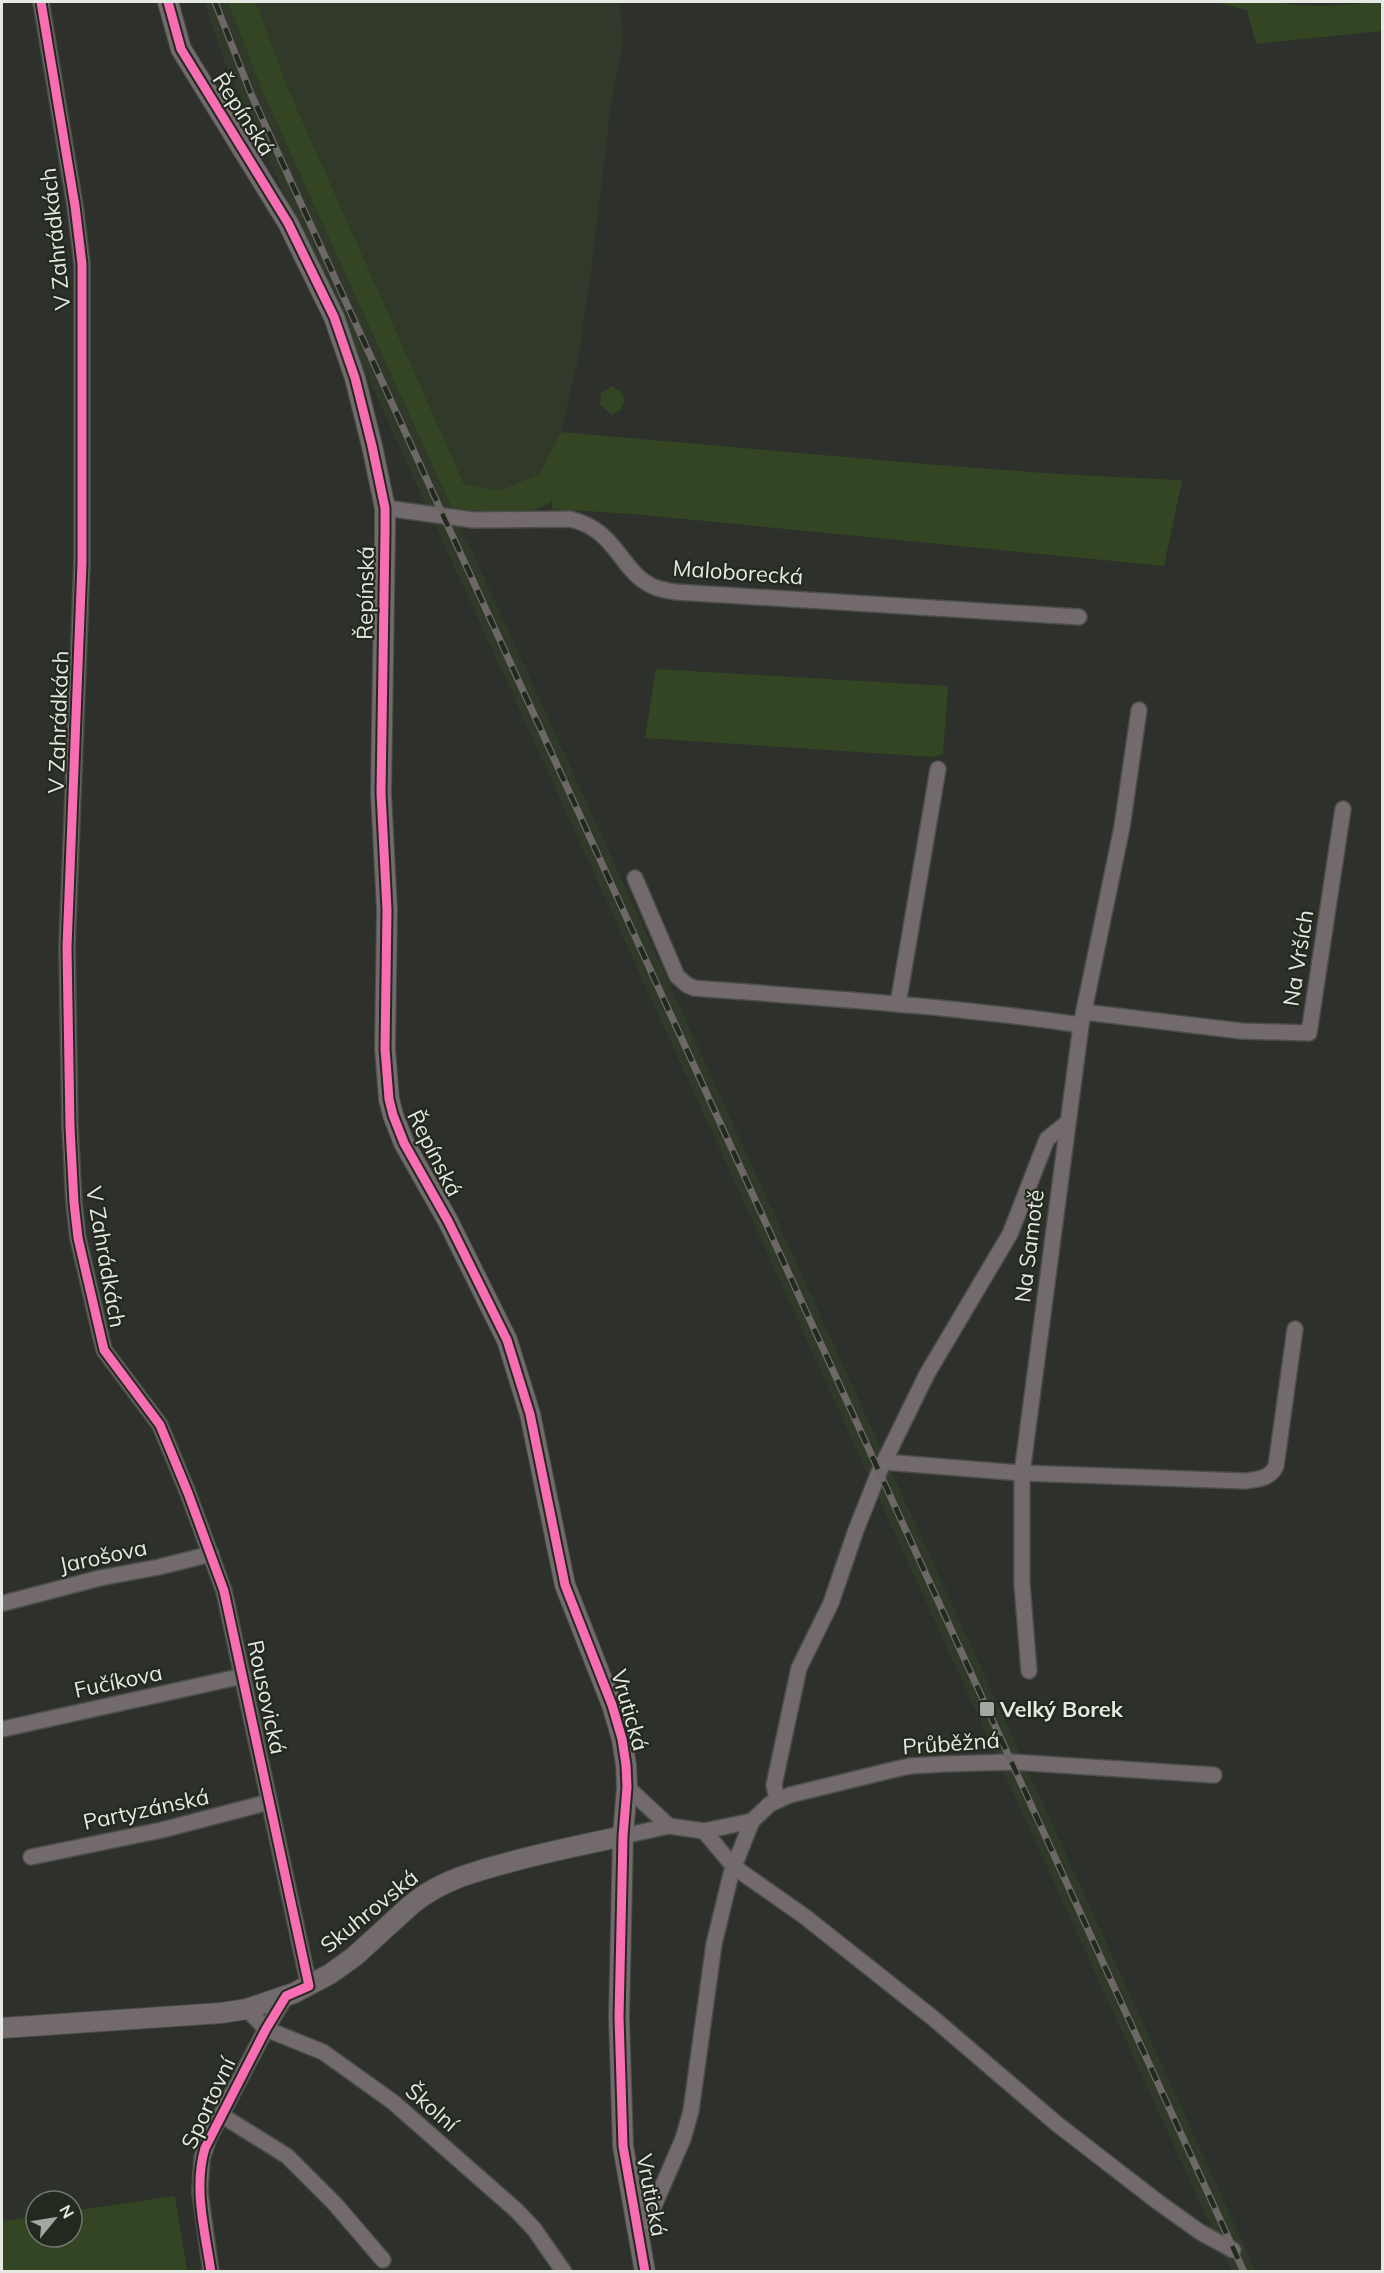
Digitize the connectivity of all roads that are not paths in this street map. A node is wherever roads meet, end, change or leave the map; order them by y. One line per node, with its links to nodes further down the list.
1 (41, 2): 14 (street, V Zahrádkách)
2 (168, 2): 3 (street, Řepínská)
3 (385, 508): 4 (street, Maloborecká); 12 (street, Řepínská)
4 (1079, 617)
5 (1139, 710): 10 (street, Na Samotě)
6 (938, 769): 9 (street)
7 (1343, 809): 10 (street, Na Vrších)
8 (635, 878): 9 (street)
9 (898, 1004): 10 (street)
10 (1083, 1018): 11 (street, Na Samotě)
11 (1068, 1122): 15 (street); 16 (street, Na Samotě)
12 (448, 1221): 23 (street, Vrutická)
13 (1295, 1329): 16 (street)
14 (160, 1425): 17 (street, Rousovická)
15 (884, 1462): 16 (street); 24 (street)
16 (1022, 1473): 19 (street, Na Samotě)
17 (211, 1554): 18 (street, Jarošova); 20 (street, Rousovická)
18 (4, 1603)
19 (1029, 1671)
20 (243, 1676): 21 (street, Fučíkova); 25 (street, Rousovická)
21 (3, 1729)
22 (1214, 1775): 24 (street, Průběžná)
23 (627, 1787): 27 (street, Vrutická); 29 (street, Vrutická)
24 (777, 1800): 26 (street, Průběžná)
25 (269, 1802): 30 (street, Partyzánská); 32 (street, Rousovická)
26 (752, 1821): 28 (street); 31 (street, Průběžná)
27 (669, 1826): 28 (street); 29 (street)
28 (704, 1831): 31 (street)
29 (624, 1836): 32 (street, Skuhrovská); 38 (street, Vrutická)
30 (31, 1857)
31 (734, 1867): 38 (street, Průběžná); 39 (street)
32 (309, 1986): 33 (street, Skuhrovská)
33 (286, 1996): 34 (street, Skuhrovská); 36 (street, Sportovní)
34 (247, 2009): 35 (street, Skuhrovská); 36 (street, Školní)
35 (2, 2028)
36 (266, 2029): 37 (street, Sportovní); 42 (street, Školní)
37 (221, 2115): 40 (street, Sportovní); 41 (street, Sportovní)
38 (640, 2238): 43 (street, Vrutická)
39 (1233, 2250)
40 (383, 2260)
41 (211, 2271)
42 (564, 2271)
43 (645, 2271)

